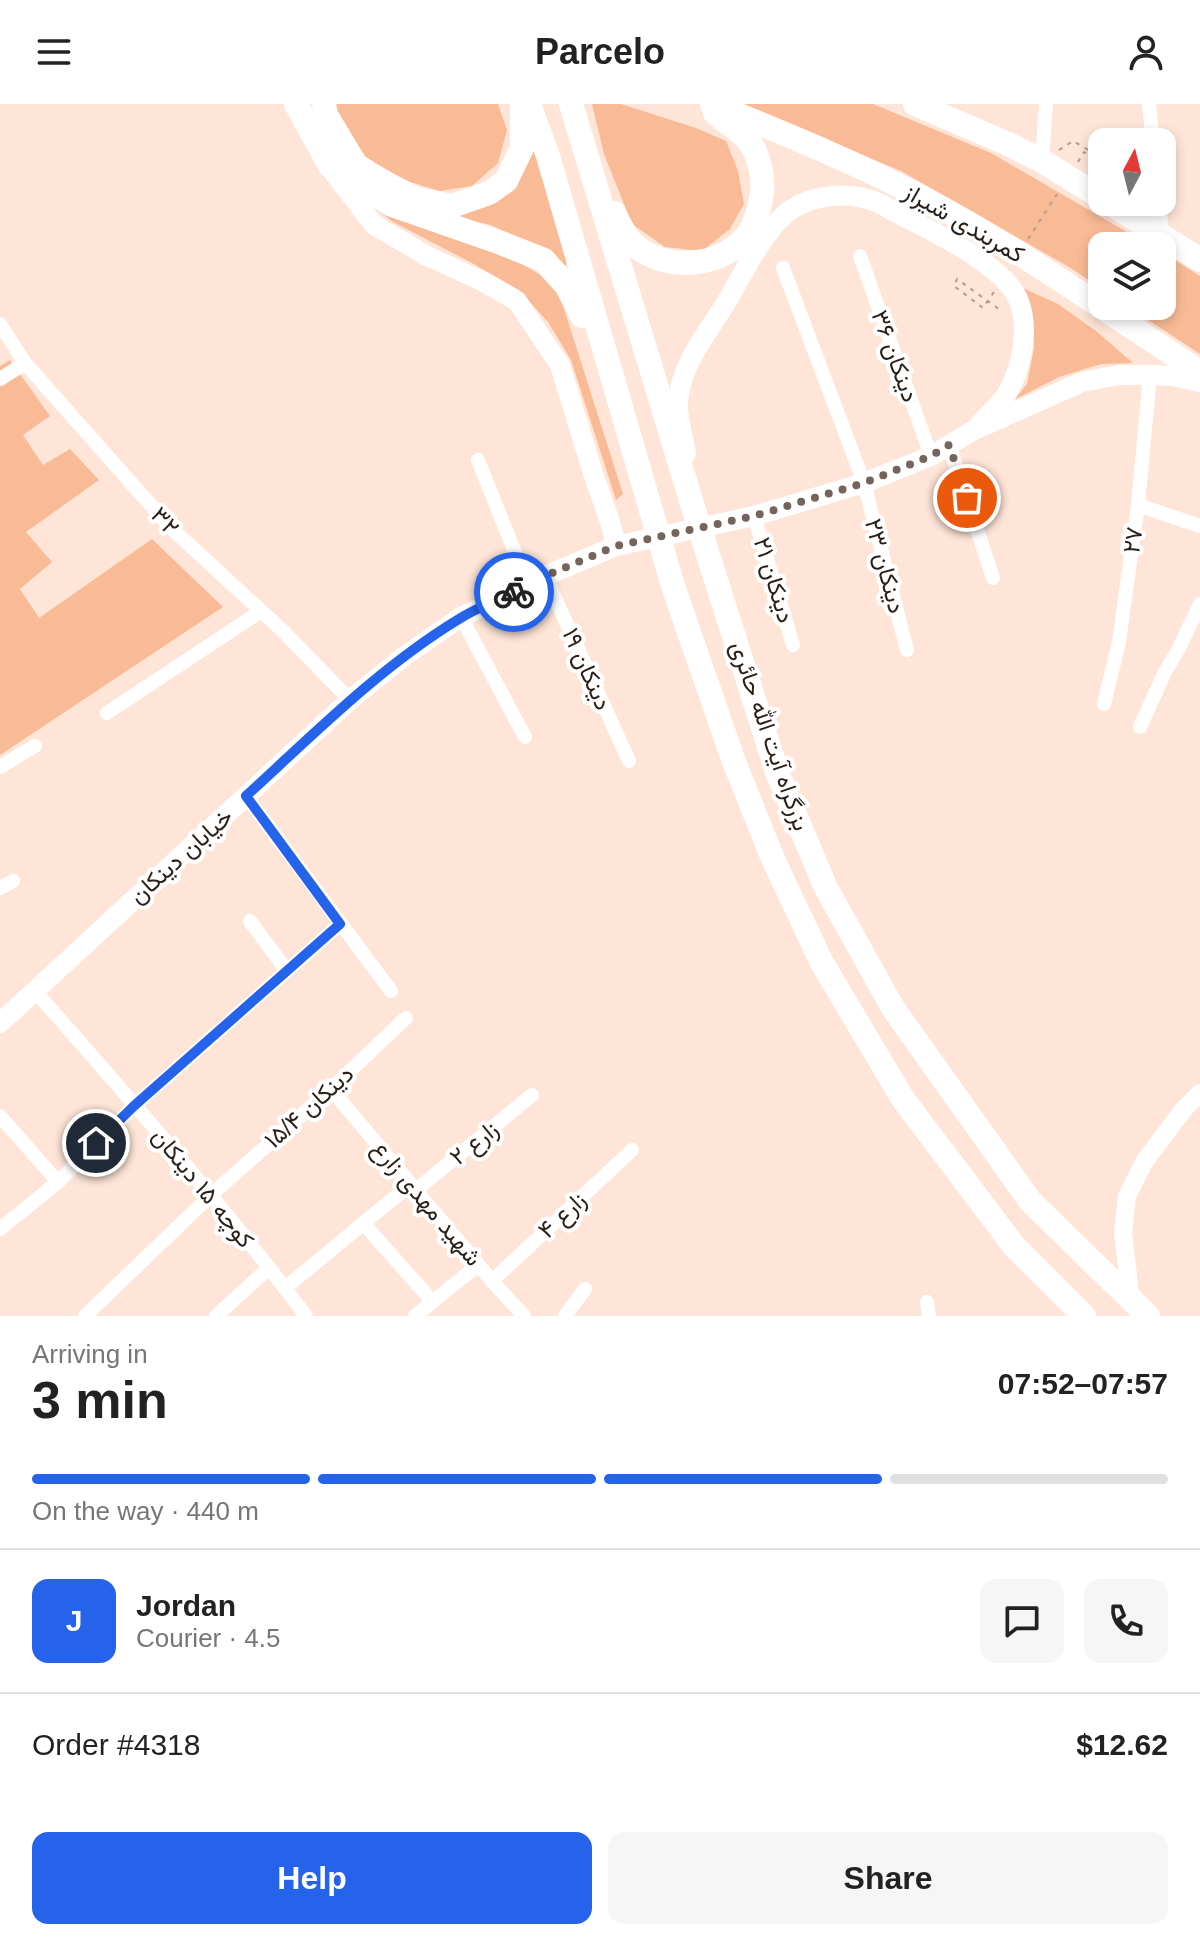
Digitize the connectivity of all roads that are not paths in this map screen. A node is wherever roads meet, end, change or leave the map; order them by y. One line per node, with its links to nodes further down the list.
1 (296, 104): 16 (highway)
2 (324, 104): 3 (highway)
3 (522, 104)
4 (529, 104): 26 (highway, بزرگراه آیت الله حائری)
5 (571, 104): 14 (highway)
6 (704, 104): 14 (highway)
7 (712, 104): 27 (highway, کمربندی شیراز)
8 (915, 104): 13 (highway)
9 (962, 104): 13 (highway)
10 (1046, 104): 15 (street)
11 (1149, 104): 12 (street)
12 (1152, 128)
13 (1006, 143): 15 (highway)
14 (588, 159): 38 (highway, بزرگراه آیت الله حائری)
15 (1042, 161): 17 (highway)
16 (330, 166): 26 (highway); 40 (main road)
17 (1088, 189)
18 (1131, 216): 19 (highway)
19 (1157, 232)
20 (1176, 244): 22 (highway)
21 (860, 256): 33 (street, ۳۶ دینکان)
22 (1200, 260)
23 (783, 268): 35 (street, ۲۳ دینکان)
24 (0, 324): 25 (street, ۳۲)
25 (25, 363): 29 (street); 44 (street, ۳۲)
26 (608, 366): 87 (highway, بزرگراه آیت الله حائری)
27 (1200, 372)
28 (1150, 375): 30 (main road); 31 (main road); 36 (street, ۲۷)
29 (0, 379)
30 (1200, 382)
31 (974, 430): 32 (main road, خیابان دینکان); 38 (main road)
32 (949, 445): 33 (main road, خیابان دینکان); 41 (street)
33 (931, 456): 35 (main road, خیابان دینکان)
34 (478, 460): 42 (street, ۱۹ دینکان)
35 (864, 483): 37 (main road, خیابان دینکان); 47 (street, ۲۳ دینکان)
36 (1138, 505): 39 (street); 49 (street, ۲۷)
37 (754, 516): 40 (main road, خیابان دینکان); 46 (street, ۲۱ دینکان)
38 (696, 517): 89 (highway, بزرگراه آیت الله حائری)
39 (1200, 526)
40 (616, 546): 42 (main road, خیابان دینکان)
41 (993, 578)
42 (536, 581): 45 (main road, خیابان دینکان); 54 (street, ۱۹ دینکان)
43 (1200, 604): 51 (street)
44 (261, 611): 48 (street, ۳۲); 50 (street)
45 (461, 617): 48 (main road, خیابان دینکان); 52 (street)
46 (793, 645)
47 (907, 650)
48 (350, 700): 56 (main road, خیابان دینکان)
49 (1104, 704)
50 (107, 713)
51 (1140, 727)
52 (525, 737)
53 (35, 746): 55 (street)
54 (629, 761)
55 (0, 767)
56 (246, 796): 58 (street); 60 (main road, خیابان دینکان)
57 (250, 921): 59 (street)
58 (340, 924): 59 (street); 61 (street)
59 (287, 971): 67 (street)
60 (34, 990): 63 (main road, خیابان دینکان); 67 (street, کوچه ۱۵ دینکان)
61 (391, 991)
62 (406, 1018): 64 (street, ۱۵/۴ دینکان)
63 (0, 1023)
64 (331, 1089): 72 (street, شهید مهدی زارع); 73 (street, ۱۵/۴ دینکان)
65 (1200, 1093): 68 (street)
66 (532, 1095): 72 (street, ۲ زارع)
67 (135, 1105): 71 (street); 73 (street, کوچه ۱۵ دینکان)
68 (1191, 1108): 88 (street)
69 (0, 1116): 71 (street)
70 (632, 1150): 78 (street, ۴ زارع)
71 (58, 1182): 75 (street)
72 (413, 1187): 74 (street, ۲ زارع); 76 (street, شهید مهدی زارع)
73 (211, 1195): 77 (street, کوچه ۱۵ دینکان); 82 (street, ۱۵/۴ دینکان)
74 (363, 1223): 79 (street, ۲ زارع); 81 (street)
75 (0, 1229)
76 (478, 1265): 78 (street, شهید مهدی زارع); 81 (street)
77 (269, 1268): 79 (street, کوچه ۱۵ دینکان); 83 (street)
78 (492, 1281): 85 (street, شهید مهدی زارع)
79 (285, 1288): 84 (street, کوچه ۱۵ دینکان)
80 (585, 1289): 86 (street)
81 (426, 1310)
82 (88, 1315)
83 (216, 1316)
84 (304, 1316)
85 (524, 1316)
86 (565, 1316)
87 (1084, 1316)
88 (1132, 1316)
89 (1148, 1316)

